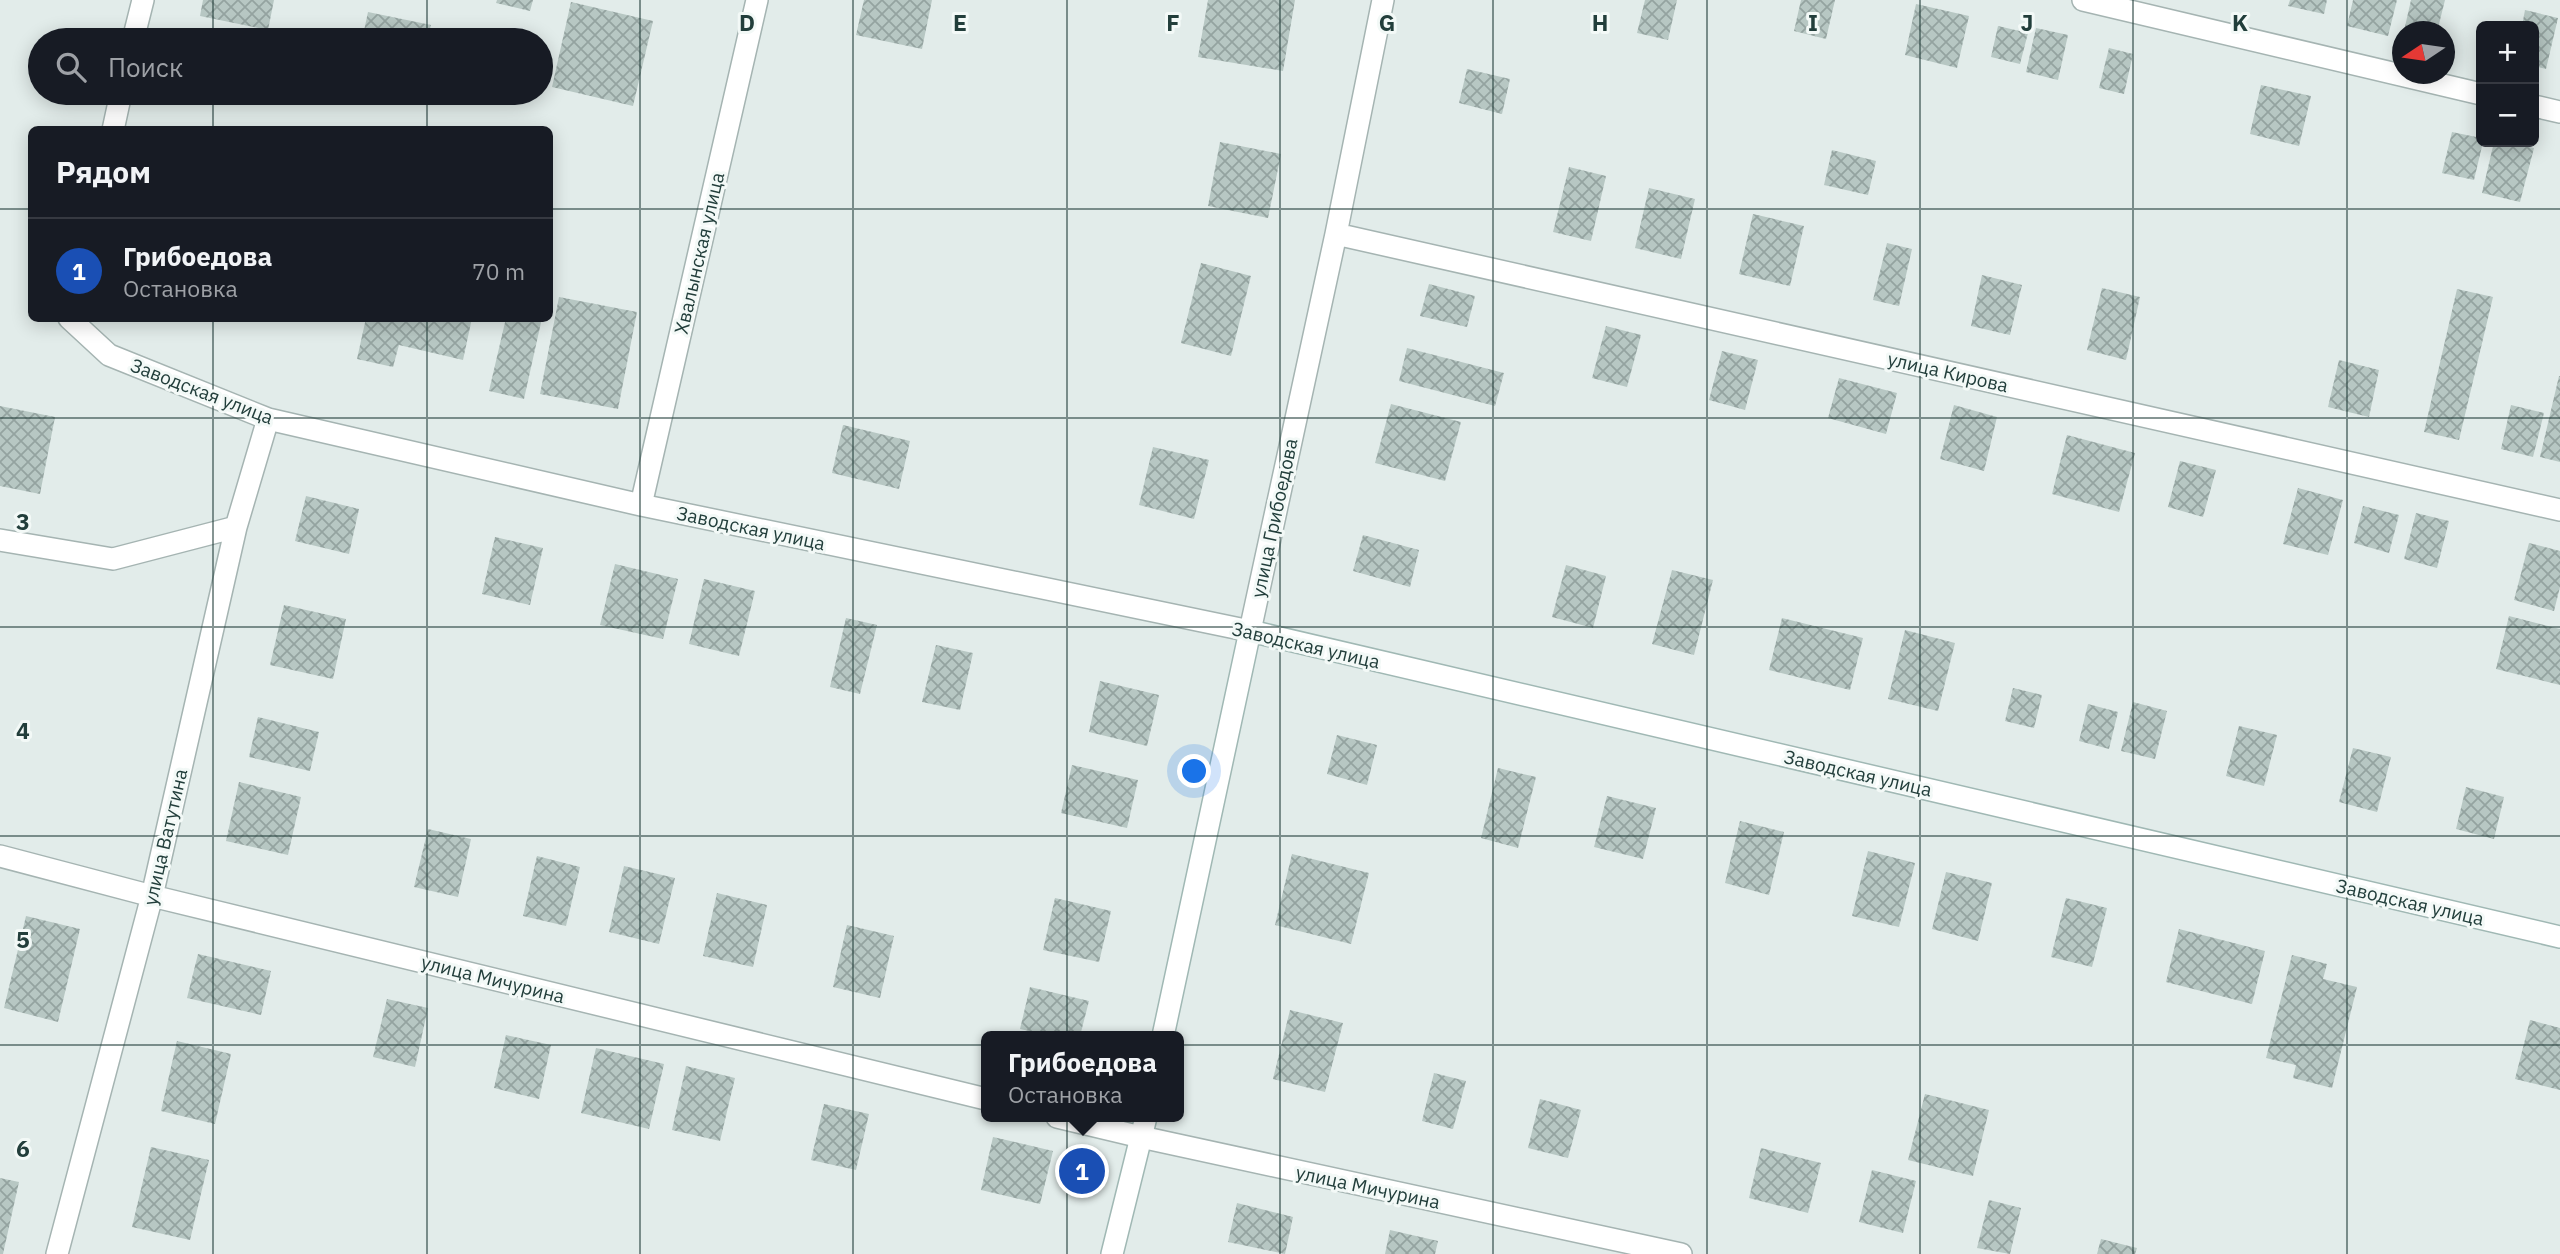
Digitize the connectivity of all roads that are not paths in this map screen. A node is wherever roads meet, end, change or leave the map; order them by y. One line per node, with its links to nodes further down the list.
1 (143, 0): 5 (street)
2 (757, 0): 14 (street, Хвалынская улица)
3 (1383, 0): 11 (street, улица Грибоедова)
4 (2083, 0): 6 (street)
5 (137, 28)
6 (2476, 93)
7 (118, 105): 10 (street)
8 (2539, 107): 9 (street)
9 (2560, 112)
10 (114, 126)
11 (1336, 234): 15 (street, улица Кирова); 18 (street, улица Грибоедова)
12 (72, 322): 13 (street, Заводская улица)
13 (268, 419): 14 (street, Заводская улица); 16 (street, улица Ватутина)
14 (640, 505): 18 (street, Заводская улица)
15 (2560, 510)
16 (236, 527): 17 (street); 20 (street, улица Ватутина)
17 (0, 540)
18 (1250, 631): 21 (street, Заводская улица); 22 (street, улица Грибоедова)
19 (0, 856): 20 (street, улица Мичурина)
20 (152, 896): 23 (street, улица Мичурина); 26 (street, улица Ватутина)
21 (2560, 937)
22 (1164, 1031)
23 (981, 1099)
24 (1100, 1122): 25 (street, улица Мичурина)
25 (1143, 1127): 27 (street); 28 (street, улица Мичурина)
26 (57, 1254)
27 (1112, 1254)
28 (1681, 1254)

